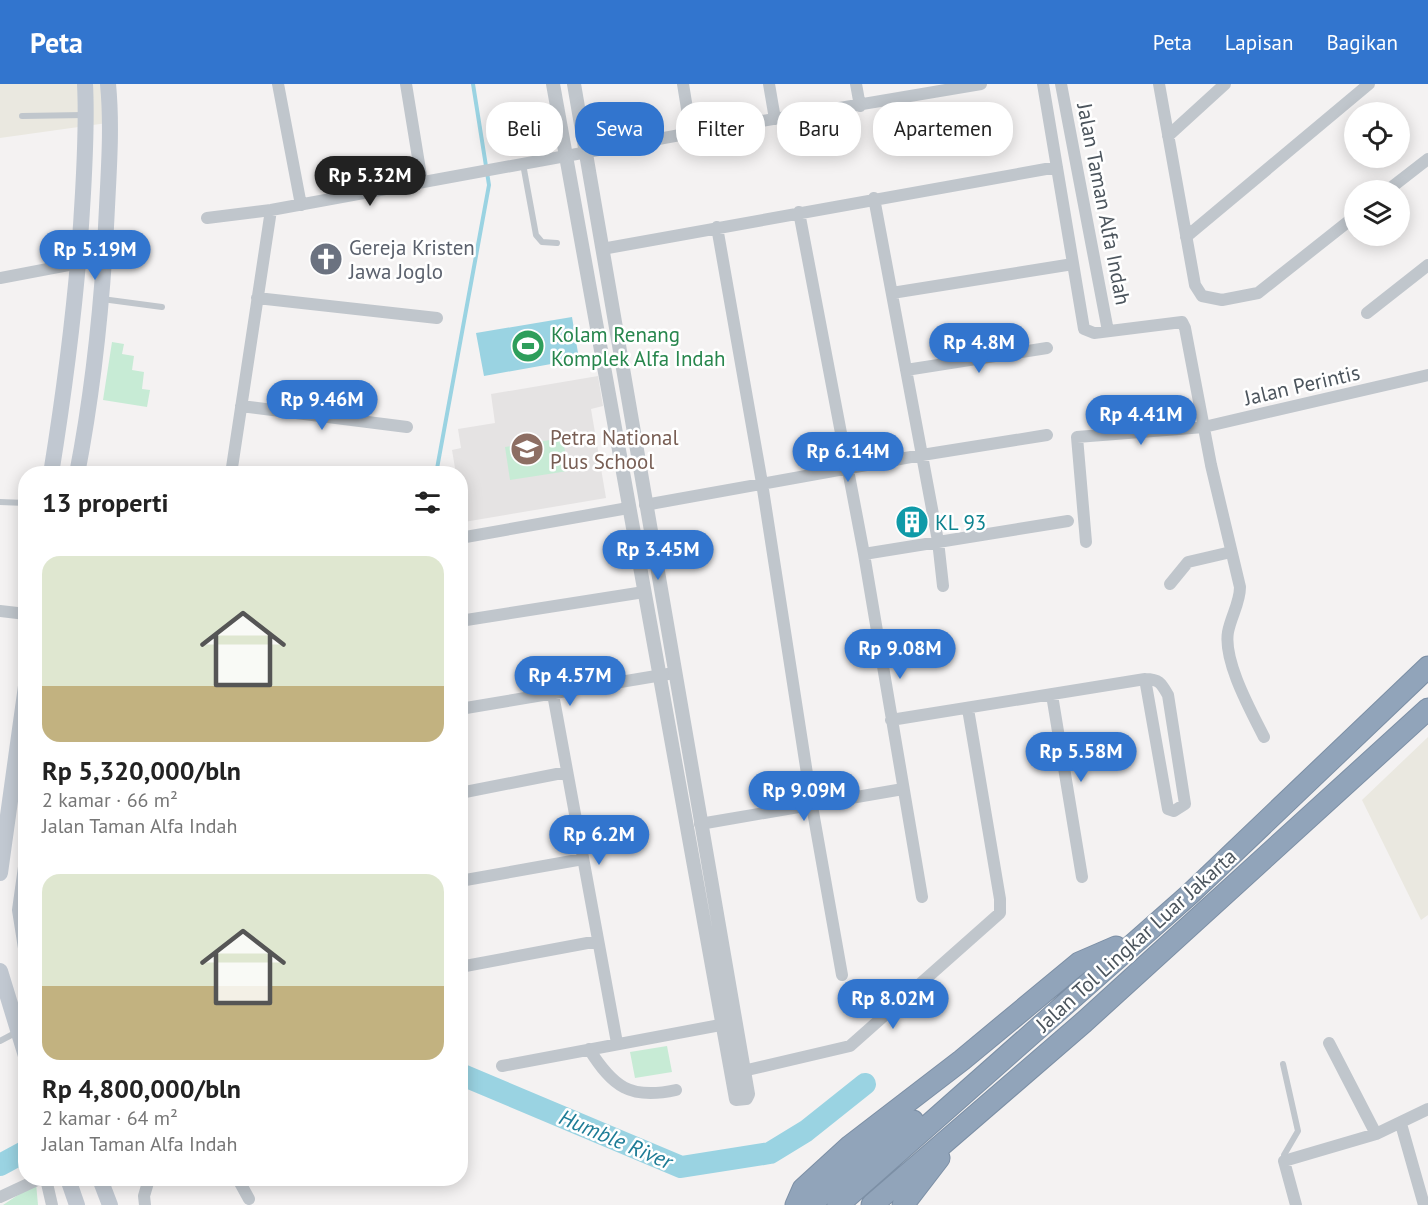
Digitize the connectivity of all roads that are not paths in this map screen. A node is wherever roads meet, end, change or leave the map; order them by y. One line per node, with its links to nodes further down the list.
1 (85, 84): 21 (main road)
2 (108, 84): 50 (main road)
3 (278, 84): 35 (street)
4 (406, 84): 33 (street)
5 (553, 84): 27 (street)
6 (574, 84): 17 (street)
7 (683, 84): 18 (street)
8 (769, 84): 23 (street)
9 (856, 84): 19 (street)
10 (981, 84): 16 (street)
11 (1043, 84): 31 (street, Jalan Taman Alfa Indah)
12 (1061, 84): 54 (street, Jalan Taman Alfa Indah)
13 (1159, 84): 25 (street)
14 (1225, 84): 25 (street)
15 (1369, 84): 41 (street)
16 (942, 87): 20 (street)
17 (577, 102)
18 (686, 102)
19 (859, 102)
20 (861, 106)
21 (87, 115): 22 (lane); 44 (main road)
22 (22, 116)
23 (775, 119): 24 (street)
24 (765, 121)
25 (1168, 136): 41 (street)
26 (575, 154): 27 (street)
27 (564, 156): 30 (street); 71 (street)
28 (586, 156): 43 (street)
29 (1428, 159): 32 (street)
30 (523, 164): 33 (street); 42 (lane)
31 (1057, 166): 34 (street, Jalan Taman Alfa Indah); 45 (street, Jalan Taman Alfa Indah)
32 (1401, 180)
33 (422, 182): 35 (street)
34 (874, 198): 37 (street, Jalan Taman Alfa Indah); 48 (street)
35 (301, 205): 36 (street)
36 (271, 210): 38 (street); 49 (street)
37 (800, 212): 40 (street, Jalan Taman Alfa Indah); 66 (street)
38 (207, 218)
39 (1344, 225): 41 (street)
40 (717, 228): 43 (street, Jalan Taman Alfa Indah); 67 (street)
41 (1186, 237)
42 (557, 243)
43 (602, 249): 70 (street)
44 (79, 263): 47 (street); 63 (main road)
45 (1073, 264): 48 (street, Jalan Taman Alfa Indah); 54 (street, Jalan Taman Alfa Indah)
46 (1428, 265): 52 (street)
47 (0, 278)
48 (892, 293): 56 (street)
49 (257, 298): 53 (street); 58 (street)
50 (101, 299): 51 (lane); 64 (main road)
51 (162, 307)
52 (1367, 313)
53 (437, 318)
54 (1107, 331): 60 (street)
55 (1047, 348): 56 (street)
56 (906, 370): 62 (street)
57 (1428, 375): 60 (street, Jalan Perintis)
58 (241, 406): 59 (street); 65 (street)
59 (407, 427)
60 (1204, 427): 75 (street, Jalan Perintis); 76 (street)
61 (1047, 435): 62 (street)
62 (922, 455): 66 (street); 74 (street)
63 (52, 466)
64 (78, 466)
65 (232, 466)
66 (848, 468): 67 (street); 77 (street)
67 (762, 483): 70 (street); 99 (street)
68 (0, 502): 69 (lane)
69 (18, 503)
70 (645, 505): 85 (street)
71 (628, 508): 73 (street); 80 (street)
72 (1068, 521): 74 (street)
73 (468, 537)
74 (938, 541): 77 (street); 79 (street)
75 (1086, 542)
76 (1231, 552): 78 (street); 94 (street)
77 (864, 554): 93 (street)
78 (1170, 584)
79 (943, 586)
80 (644, 592): 83 (street); 86 (street)
81 (0, 610): 82 (street)
82 (18, 613)
83 (468, 620)
84 (1428, 667): 105 (highway, Jalan Tol Lingkar Luar Jakarta)
85 (674, 673): 86 (street); 100 (street)
86 (658, 676): 88 (street); 113 (street)
87 (1145, 679): 87 (street); 89 (street)
88 (552, 694): 90 (street); 96 (street)
89 (1052, 694): 91 (street); 103 (street)
90 (468, 708)
91 (968, 709): 93 (street); 121 (street)
92 (1428, 709): 125 (highway, Jalan Tol Lingkar Luar Jakarta)
93 (891, 720): 97 (street)
94 (1264, 737)
95 (18, 744): 102 (main road)
96 (567, 772): 98 (street); 101 (street)
97 (903, 789): 99 (street); 106 (street)
98 (468, 791)
99 (812, 806): 100 (street); 111 (street)
100 (700, 824): 113 (street)
101 (583, 859): 104 (street); 107 (street)
102 (0, 873)
103 (1082, 877)
104 (468, 880)
105 (1190, 894): 108 (highway); 142 (highway, Jalan Tol Lingkar Luar Jakarta)
106 (921, 897)
107 (598, 941): 109 (street); 116 (street)
108 (1116, 947): 140 (highway); 141 (highway)
109 (468, 965)
110 (0, 971): 112 (main road)
111 (843, 975)
112 (3, 994): 114 (main road)
113 (728, 1024): 116 (street); 121 (street); 121 (street)
114 (17, 1032): 115 (lane)
115 (0, 1041)
116 (617, 1043): 118 (street)
117 (1329, 1043): 126 (street)
118 (589, 1049): 120 (street); 122 (street)
119 (1282, 1064): 127 (lane)
120 (502, 1066)
121 (743, 1071)
122 (676, 1090)
123 (1428, 1109): 124 (street)
124 (1401, 1124): 126 (street); 146 (street)
125 (961, 1128): 143 (highway, Jalan Tol Lingkar Luar Jakarta); 144 (highway)
126 (1376, 1134): 127 (street)
127 (1284, 1161): 145 (street)
128 (24, 1186): 134 (street)
129 (48, 1186): 137 (street)
130 (70, 1186): 138 (main road)
131 (103, 1186): 139 (main road)
132 (148, 1186): 136 (street)
133 (242, 1186): 135 (street)
134 (0, 1197)
135 (249, 1199)
136 (144, 1204)
137 (52, 1205)
138 (77, 1205)
139 (110, 1205)
140 (796, 1205)
141 (809, 1205)
142 (838, 1205)
143 (872, 1205)
144 (903, 1205)
145 (1296, 1205)
146 (1424, 1205)

